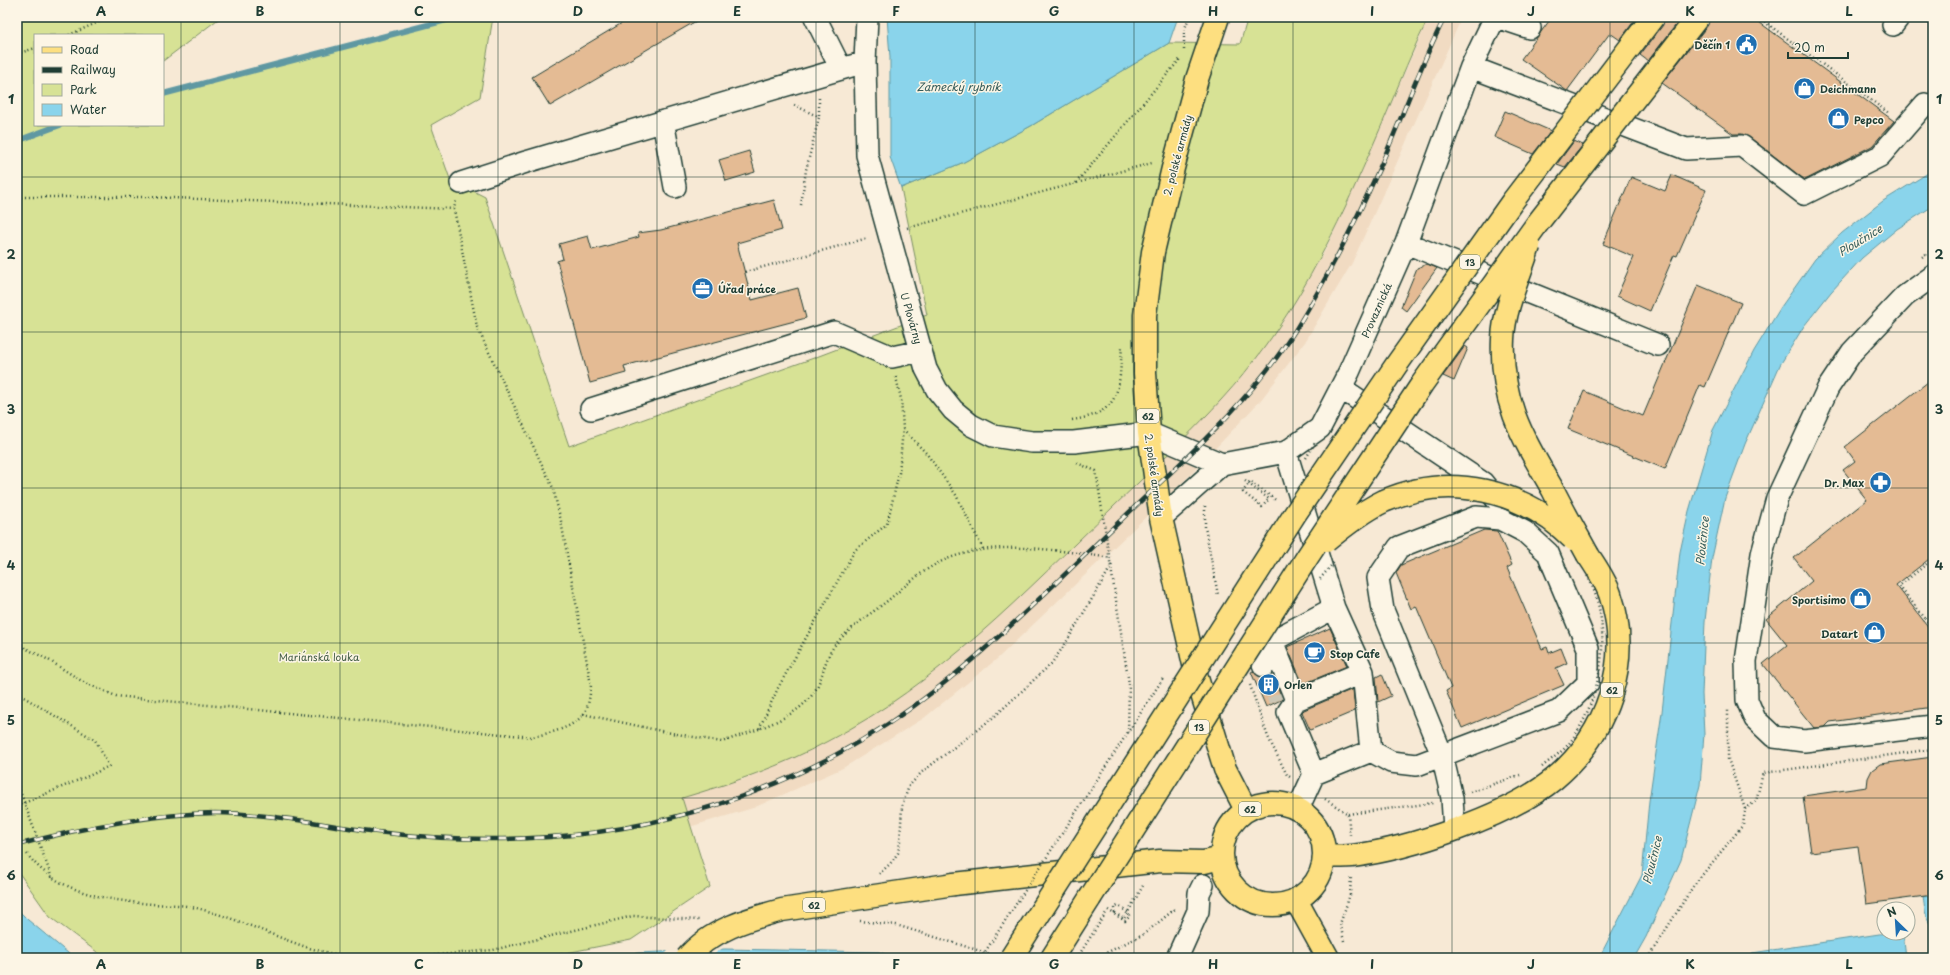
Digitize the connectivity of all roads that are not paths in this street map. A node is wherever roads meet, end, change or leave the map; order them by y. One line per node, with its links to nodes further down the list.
1 (815, 17): 10 (street)
2 (867, 17): 8 (street, U Plovárny)
3 (1218, 17): 22 (main road, 2. polské armády / 62)
4 (1496, 17): 7 (street); 9 (street, Provaznická)
5 (1653, 17): 47 (main road, 13, bridge)
6 (1698, 17): 15 (main road, 13, bridge)
7 (1530, 28)
8 (865, 62): 10 (street); 19 (street, U Plovárny)
9 (1470, 67): 11 (street); 16 (street, Provaznická)
10 (841, 68): 12 (street)
11 (1925, 104)
12 (663, 121): 13 (street); 14 (street)
13 (461, 183)
14 (675, 187)
15 (1536, 224): 27 (main road, 13, bridge); 28 (main road, bridge)
16 (1406, 243): 18 (street); 20 (street, Provaznická)
17 (1933, 276): 34 (street)
18 (1658, 345)
19 (921, 351): 21 (street); 22 (street, U Plovárny)
20 (1341, 388): 23 (street, Provaznická); 26 (street)
21 (590, 410)
22 (1149, 434): 24 (street); 25 (main road, 2. polské armády / 62)
23 (1294, 457): 24 (street, Provaznická); 29 (street)
24 (1222, 464): 25 (street)
25 (1161, 518): 39 (main road, 2. polské armády / 62)
26 (1523, 532): 36 (street); 36 (street)
27 (1308, 556): 28 (main road, 62, bridge); 48 (main road, 13, bridge)
28 (1587, 564): 40 (main road, 62)
29 (1334, 608): 30 (street); 32 (street)
30 (1272, 641): 31 (street); 33 (street)
31 (1264, 666)
32 (1363, 672): 33 (street); 35 (street)
33 (1288, 704): 37 (street)
34 (1933, 726)
35 (1371, 751): 36 (street); 37 (street)
36 (1442, 755): 40 (street)
37 (1314, 774): 38 (street)
38 (1298, 809): 39 (main road, 62); 41 (main road, 62)
39 (1246, 810): 42 (main road, 62)
40 (1454, 829): 41 (main road, 62)
41 (1324, 856): 44 (main road, 62)
42 (1221, 858): 44 (main road, 62); 46 (main road, 62, bridge)
43 (1201, 889): 49 (street)
44 (1296, 900): 45 (main road)
45 (1337, 952)
46 (687, 958)
47 (1010, 958)
48 (1052, 958)
49 (1176, 958)

